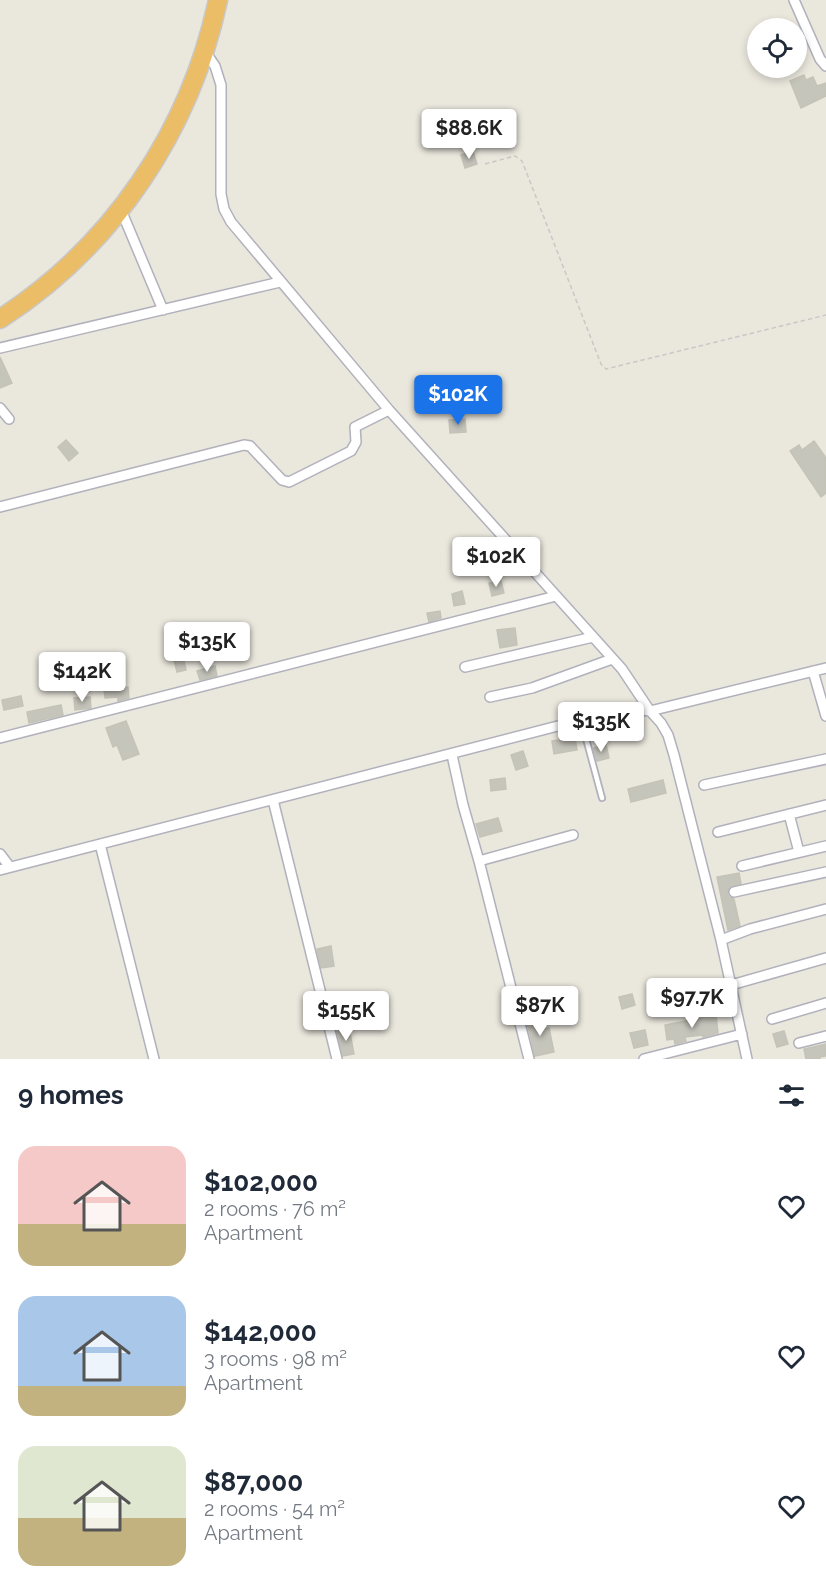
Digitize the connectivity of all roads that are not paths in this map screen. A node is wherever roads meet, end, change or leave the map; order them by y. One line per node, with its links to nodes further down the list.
1 (206, 0): 8 (highway)
2 (218, 0): 4 (highway)
3 (794, 0): 5 (street)
4 (204, 50): 6 (highway); 7 (street)
5 (824, 61)
6 (121, 210): 9 (street); 10 (highway)
7 (280, 282): 9 (street); 13 (street)
8 (0, 304)
9 (163, 309): 11 (street)
10 (0, 319)
11 (0, 348)
12 (0, 408): 14 (street)
13 (389, 410): 15 (street); 16 (street)
14 (9, 419)
15 (0, 507)
16 (555, 596): 17 (street); 26 (street)
17 (592, 637): 18 (street); 19 (street)
18 (612, 659): 22 (street); 23 (street)
19 (465, 667)
20 (826, 668): 21 (street)
21 (813, 671): 23 (street); 24 (street)
22 (490, 697)
23 (651, 711): 25 (street); 47 (street)
24 (826, 713)
25 (580, 720): 27 (street); 30 (lane)
26 (0, 738)
27 (452, 755): 31 (street); 40 (street)
28 (826, 759): 29 (street)
29 (704, 784)
30 (602, 798)
31 (273, 800): 36 (street); 56 (street)
32 (826, 805): 33 (street)
33 (789, 814): 34 (street); 38 (street)
34 (718, 832)
35 (573, 835): 40 (street)
36 (100, 844): 42 (street); 55 (street)
37 (826, 846): 38 (street)
38 (799, 852): 41 (street)
39 (0, 854): 42 (street)
40 (479, 861): 57 (street)
41 (742, 866)
42 (10, 867): 43 (street)
43 (0, 870)
44 (826, 872): 45 (street)
45 (734, 892)
46 (825, 913): 47 (street)
47 (722, 940): 49 (street)
48 (826, 958): 49 (street)
49 (731, 985): 52 (street)
50 (826, 1003): 51 (street)
51 (772, 1019)
52 (742, 1034): 58 (street); 59 (street)
53 (826, 1036): 54 (street)
54 (799, 1043)
55 (154, 1059)
56 (337, 1059)
57 (529, 1059)
58 (644, 1059)
59 (747, 1059)

